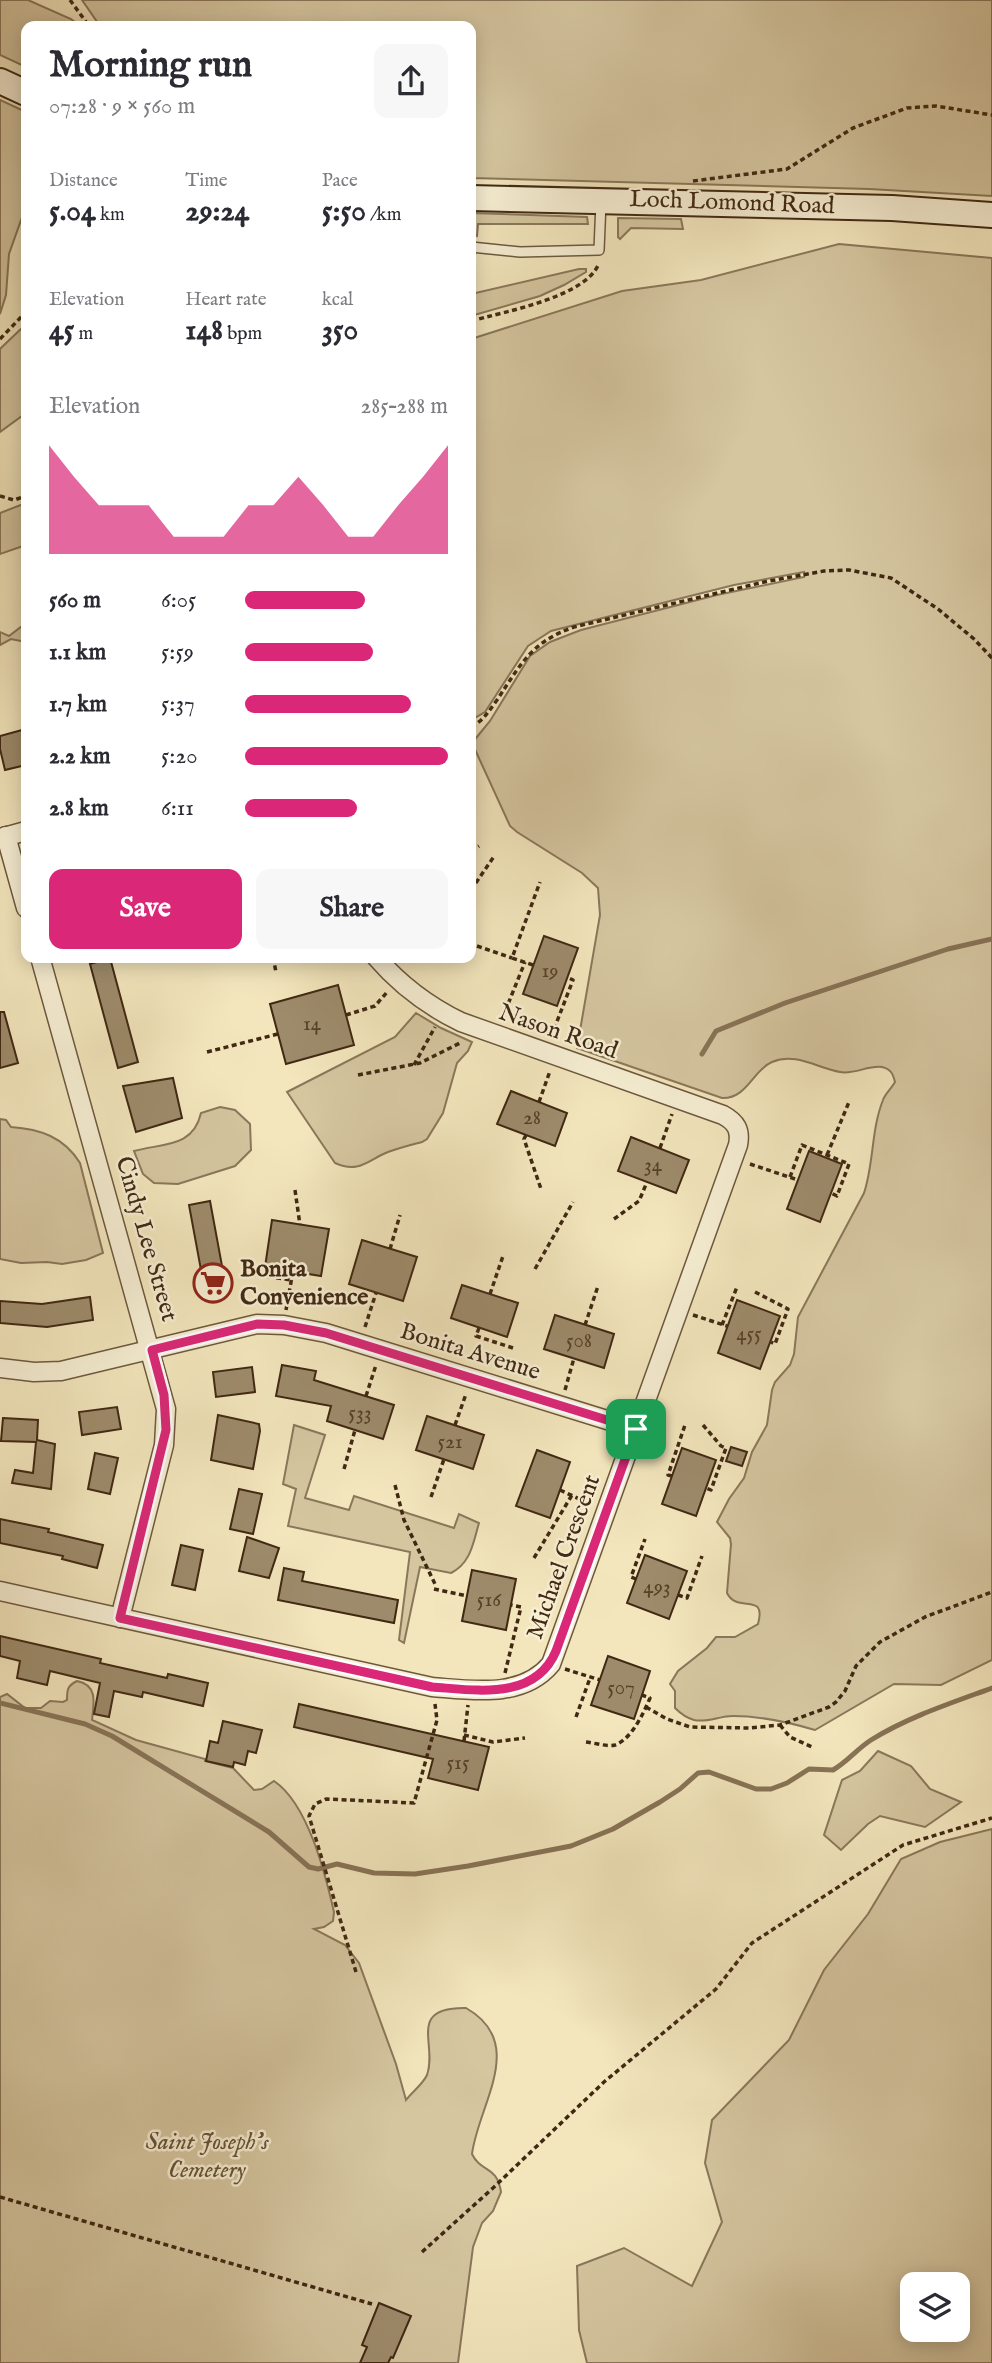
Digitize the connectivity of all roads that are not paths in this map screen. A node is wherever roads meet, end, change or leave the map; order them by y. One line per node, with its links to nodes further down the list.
1 (0, 81): 2 (main road)
2 (21, 91)
3 (476, 198): 4 (main road, Loch Lomond Road)
4 (601, 200): 5 (main road, Loch Lomond Road); 6 (lane)
5 (992, 215)
6 (476, 248)
7 (21, 832): 8 (street)
8 (3, 837): 9 (street)
9 (21, 893)
10 (42, 963): 13 (street, Cindy Lee Street)
11 (382, 963): 12 (street, Nason Road)
12 (738, 1128): 15 (street, Michael Crescent)
13 (152, 1350): 14 (street, Bonita Avenue); 15 (street, Bonita Avenue); 17 (street, Cindy Lee Street)
14 (0, 1368)
15 (636, 1429): 17 (street, Michael Crescent)
16 (0, 1591): 17 (street, Michael Crescent)
17 (120, 1618)

